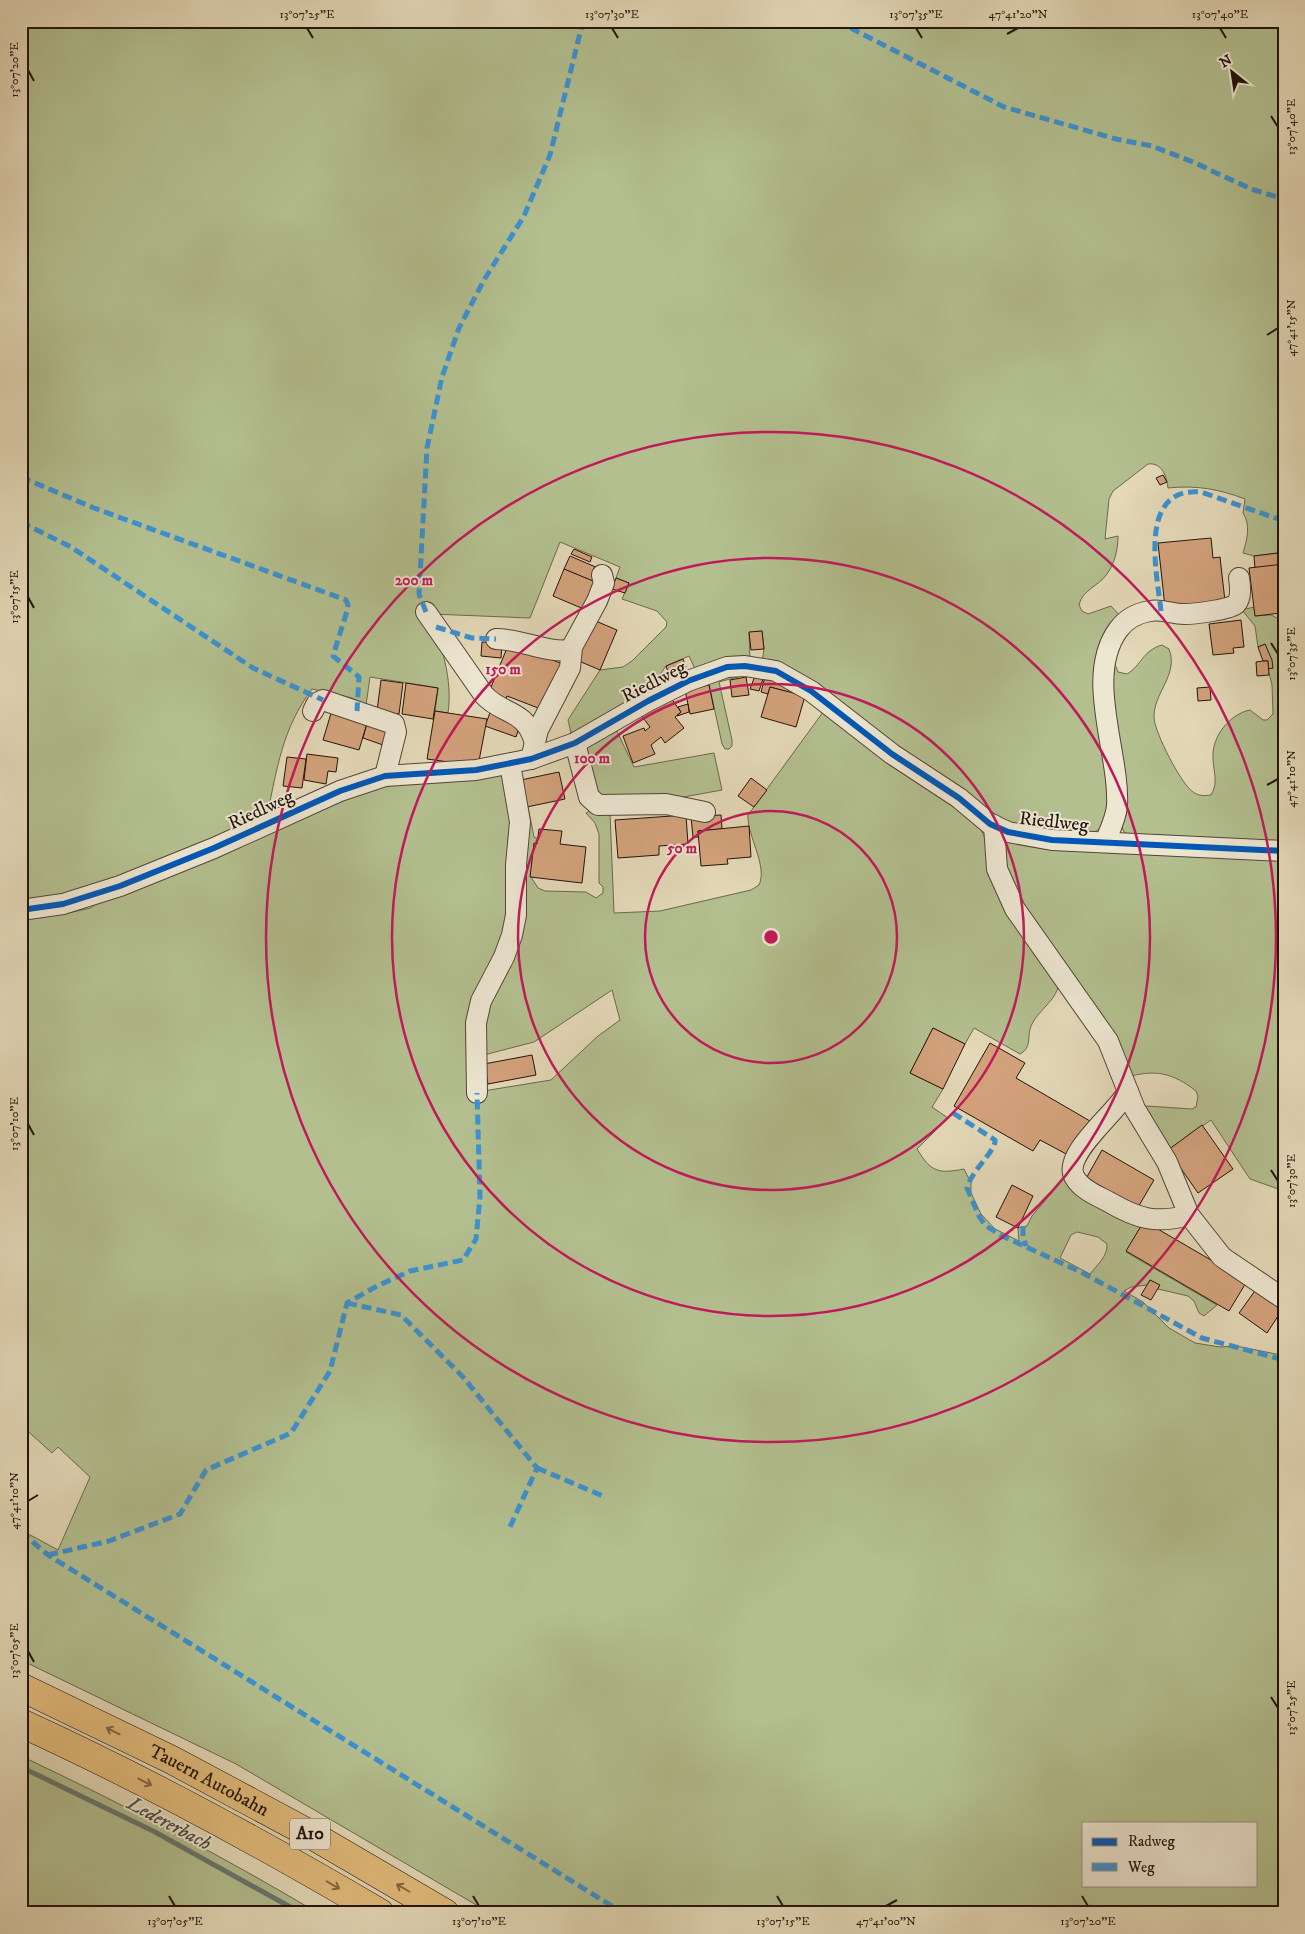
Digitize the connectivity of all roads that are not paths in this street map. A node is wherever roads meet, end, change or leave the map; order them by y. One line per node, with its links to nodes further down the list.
1 (602, 575): 5 (street)
2 (1239, 578): 13 (street)
3 (426, 612): 8 (street)
4 (496, 639): 5 (street)
5 (571, 650): 8 (street)
6 (313, 711): 10 (street)
7 (576, 743): 8 (street, Riedlweg); 11 (street); 12 (street, Riedlweg)
8 (532, 749): 9 (street, Riedlweg)
9 (510, 764): 10 (street, Riedlweg); 17 (street)
10 (384, 776): 15 (street, Riedlweg)
11 (705, 812)
12 (994, 825): 13 (street, Riedlweg); 16 (street)
13 (1105, 842): 14 (street, Riedlweg)
14 (1284, 852)
15 (21, 910)
16 (1128, 1091): 18 (street); 18 (street)
17 (477, 1093)
18 (1189, 1215): 19 (street)
19 (1284, 1299)
20 (21, 1687): 23 (highway, Tauern Autobahn / A10, one-way to 20)
21 (21, 1723): 22 (highway, Tauern Autobahn / A10, one-way to 22)
22 (380, 1913)
23 (445, 1913)

